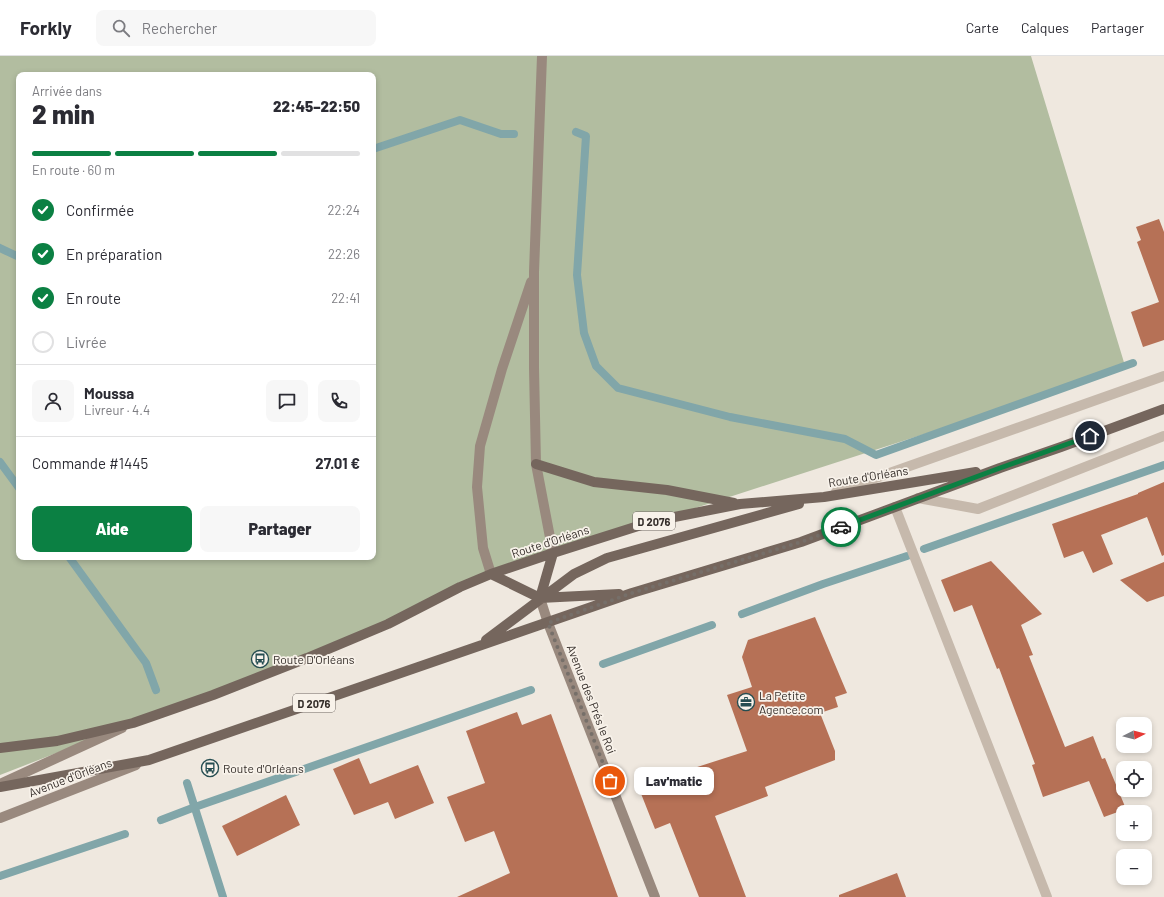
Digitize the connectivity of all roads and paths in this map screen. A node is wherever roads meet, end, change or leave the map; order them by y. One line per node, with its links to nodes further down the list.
1 (542, 56): 2 (main road)
2 (534, 272): 6 (main road); 13 (main road)
3 (1164, 376): 8 (street)
4 (1164, 409): 7 (main road, Route d'Orléans / D 2076)
5 (1164, 436): 9 (street)
6 (536, 464): 10 (main road, D 2076); 12 (main road)
7 (1000, 468): 8 (main road, Route d'Orléans / D 2076); 9 (main road, Route d'Orléans / D 2076)
8 (824, 497): 10 (main road, Route d'Orléans / D 2076); 15 (main road, D 2076)
9 (918, 498): 11 (main road, Route d'Orléans / D 2076)
10 (740, 504): 12 (main road, Route d'Orléans / D 2076)
11 (895, 507): 14 (main road, Route d'Orléans / D 2076); 25 (street)
12 (553, 553): 13 (main road, Route d'Orléans / D 2076); 15 (main road)
13 (491, 574): 15 (main road); 18 (main road, Route d'Orléans / D 2076)
14 (632, 593): 15 (main road); 16 (main road, Route d'Orléans / D 2076)
15 (540, 598): 16 (main road, Avenue des Prés le Roi); 17 (main road)
16 (548, 623): 17 (main road, Route d'Orléans / D 2076); 24 (main road, Avenue des Prés le Roi)
17 (479, 646): 20 (main road, Route d'Orléans / D 2076)
18 (133, 723): 19 (main road, Route d'Orléans / D 2076); 21 (main road, Route d'Orléans / D 2076)
19 (0, 748)
20 (149, 760): 22 (main road, D 2076); 23 (main road, Avenue d'Orléans)
21 (0, 784)
22 (0, 787)
23 (0, 818)
24 (655, 897)
25 (1047, 897)

